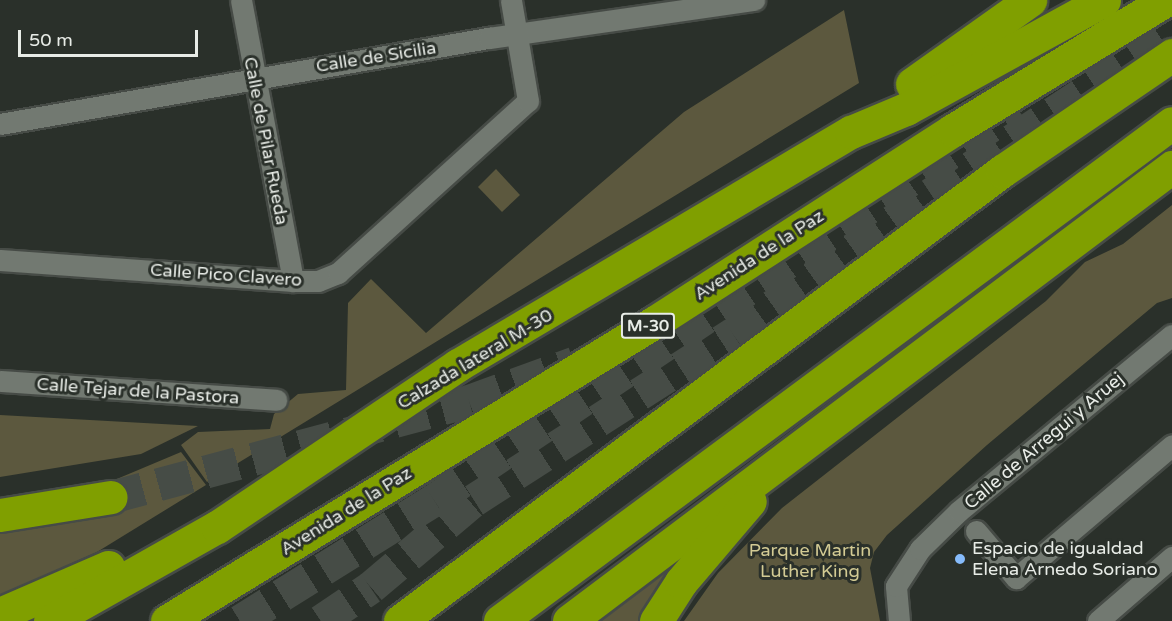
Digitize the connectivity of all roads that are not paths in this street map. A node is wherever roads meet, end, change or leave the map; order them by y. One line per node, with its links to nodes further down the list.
1 (241, 0): 10 (street, Calle de Pilar Rueda)
2 (511, 0): 8 (street)
3 (754, 0): 8 (street, Calle de Sicilia)
4 (1030, 0): 11 (highway)
5 (1063, 0): 11 (highway)
6 (1104, 0): 11 (highway)
7 (1166, 0): 31 (highway, Avenida de la Paz / M-30)
8 (517, 34): 10 (street, Calle de Sicilia); 18 (street, Calle Pico Clavero)
9 (1172, 55): 32 (highway)
10 (254, 78): 13 (street, Calle de Sicilia); 18 (street, Calle de Pilar Rueda)
11 (900, 103): 20 (highway, Calzada lateral M-30)
12 (1172, 123): 16 (highway)
13 (0, 124)
14 (1172, 138): 16 (highway)
15 (1172, 167): 23 (highway)
16 (1102, 177): 33 (highway)
17 (0, 260): 18 (street, Calle Pico Clavero)
18 (292, 281)
19 (1172, 335): 36 (street, Calle de Arregui y Aruej)
20 (458, 365): 29 (highway); 30 (highway, Calzada lateral M-30)
21 (0, 381): 22 (street, Calle Tejar de la Pastora)
22 (276, 400)
23 (845, 411): 34 (highway); 35 (highway)
24 (1172, 445): 27 (street)
25 (111, 497): 26 (highway)
26 (0, 514)
27 (976, 531)
28 (1172, 557): 37 (street)
29 (0, 614)
30 (50, 621)
31 (167, 621)
32 (400, 621)
33 (500, 621)
34 (569, 621)
35 (656, 621)
36 (899, 621)
37 (1098, 621)

